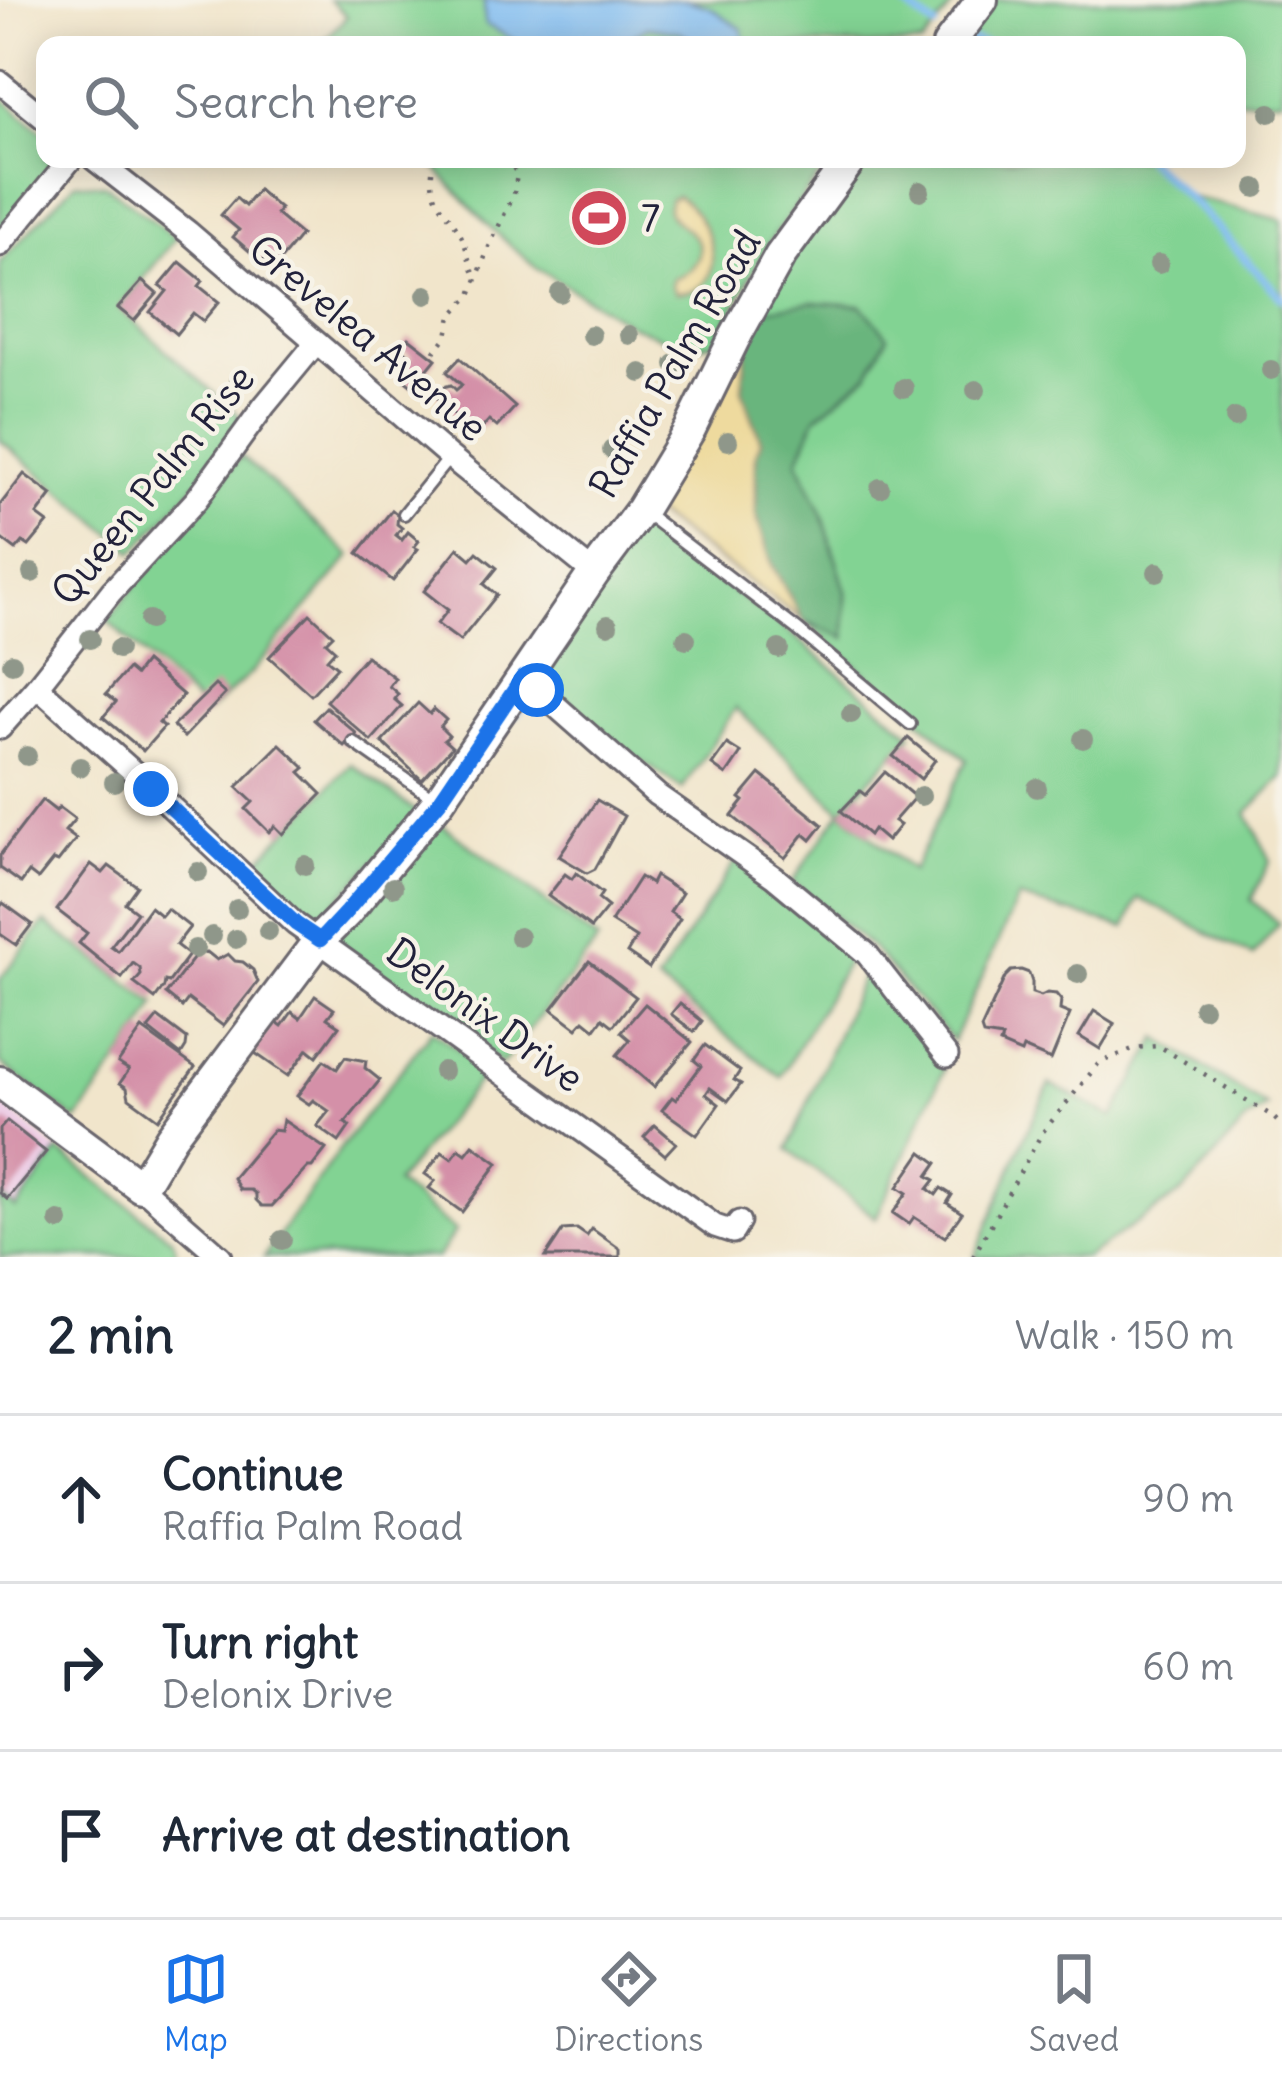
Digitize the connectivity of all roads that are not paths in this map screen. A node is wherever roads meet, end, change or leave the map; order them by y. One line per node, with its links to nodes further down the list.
1 (982, 0): 2 (street)
2 (955, 36)
3 (0, 82): 4 (street)
4 (36, 112)
5 (64, 168): 8 (street)
6 (106, 168): 9 (street, Grevelea Avenue)
7 (843, 168): 11 (street, Raffia Palm Road)
8 (0, 245)
9 (316, 343): 10 (street, Grevelea Avenue); 15 (street, Queen Palm Rise)
10 (450, 457): 12 (lane); 13 (street, Grevelea Avenue)
11 (641, 510): 13 (street, Raffia Palm Road); 16 (lane)
12 (404, 514)
13 (594, 573): 14 (street, Raffia Palm Road)
14 (523, 677): 19 (street, Raffia Palm Road); 21 (street)
15 (37, 686): 17 (street, Queen Palm Rise); 20 (street, Delonix Drive)
16 (910, 724)
17 (0, 728)
18 (353, 742): 19 (lane)
19 (439, 802): 20 (street, Raffia Palm Road)
20 (320, 940): 23 (street, Raffia Palm Road); 24 (street, Delonix Drive)
21 (947, 1056)
22 (0, 1082): 23 (street)
23 (141, 1187): 25 (street)
24 (739, 1222)
25 (208, 1253)

